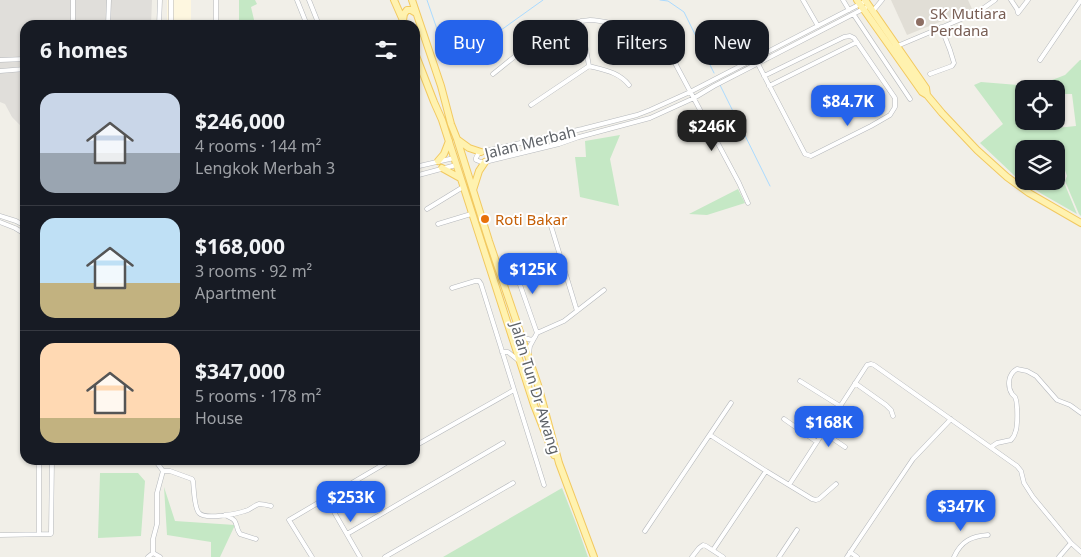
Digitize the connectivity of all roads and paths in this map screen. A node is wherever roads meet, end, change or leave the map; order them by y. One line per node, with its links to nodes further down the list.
1 (73, 0): 21 (street)
2 (109, 0): 22 (street)
3 (160, 0): 23 (street)
4 (171, 0): 24 (street)
5 (216, 0): 25 (street)
6 (296, 0): 26 (street)
7 (309, 0): 27 (street)
8 (394, 0): 28 (main road)
9 (412, 0): 19 (main road, Jalan Tun Dr Awang)
10 (802, 0): 33 (street)
11 (843, 0): 18 (street)
12 (882, 0): 17 (street)
13 (995, 0): 34 (street)
14 (1011, 0): 15 (street)
15 (1028, 0)
16 (1081, 0): 43 (street)
17 (865, 6): 18 (street, Jalan Merbah); 20 (street, Jalan Merbah); 36 (main road)
18 (849, 10): 33 (street, Jalan Merbah)
19 (417, 14): 29 (main road); 30 (main road, Jalan Tun Dr Awang)
20 (854, 15): 38 (street, Jalan Merbah); 58 (street)
21 (73, 20)
22 (108, 20)
23 (159, 20)
24 (171, 20)
25 (216, 20)
26 (305, 20)
27 (317, 20)
28 (403, 20)
29 (404, 20)
30 (419, 20)
31 (588, 20): 56 (street)
32 (420, 23): 60 (main road, Jalan Tun Dr Awang)
33 (818, 26): 37 (street, Jalan Merbah)
34 (941, 27): 36 (street); 52 (street)
35 (856, 42): 53 (street); 55 (street); 55 (street)
36 (894, 47): 79 (main road)
37 (769, 51)
38 (769, 58)
39 (20, 59): 41 (street)
40 (513, 59): 51 (street)
41 (0, 60)
42 (588, 60): 48 (street)
43 (1040, 60)
44 (420, 65): 61 (main road, Jalan Tun Dr Awang)
45 (742, 65): 56 (street, Jalan Merbah)
46 (754, 65): 57 (street, Jalan Merbah)
47 (759, 65): 53 (street)
48 (589, 66): 54 (street); 59 (street)
49 (20, 69): 50 (street)
50 (0, 71)
51 (493, 74)
52 (930, 74)
53 (764, 76): 55 (street)
54 (629, 85)
55 (769, 86)
56 (690, 92): 57 (street); 62 (street, Jalan Merbah)
57 (694, 98): 65 (street, Jalan Merbah); 73 (street)
58 (910, 100)
59 (531, 105)
60 (457, 139): 62 (main road); 72 (main road, Jalan Tun Dr Awang)
61 (449, 142): 63 (main road, Jalan Tun Dr Awang); 64 (main road)
62 (481, 152): 65 (street, Jalan Merbah)
63 (454, 158): 64 (street); 66 (main road, Jalan Tun Dr Awang)
64 (438, 162): 67 (street)
65 (485, 162): 72 (main road)
66 (456, 165): 68 (street); 70 (main road, Jalan Tun Dr Awang)
67 (420, 166)
68 (442, 168): 69 (street); 70 (main road)
69 (420, 175)
70 (460, 178): 71 (main road, Jalan Tun Dr Awang)
71 (463, 187): 74 (street); 75 (main road, Jalan Tun Dr Awang)
72 (473, 190): 87 (main road, Jalan Tun Dr Awang)
73 (748, 203)
74 (427, 209)
75 (472, 214): 80 (street); 92 (main road, Jalan Tun Dr Awang)
76 (0, 216): 78 (street)
77 (0, 222): 82 (street)
78 (20, 223)
79 (1081, 223)
80 (438, 224)
81 (551, 226): 86 (street)
82 (20, 231)
83 (512, 262): 88 (street, Jalan Tun Dr Awang)
84 (452, 288): 90 (street)
85 (604, 290): 86 (street)
86 (577, 310): 88 (street)
87 (521, 335): 88 (street); 91 (main road, Jalan Tun Dr Awang)
88 (536, 335): 91 (street)
89 (507, 350): 90 (street)
90 (502, 352): 92 (street); 95 (street)
91 (529, 357): 109 (main road, Jalan Tun Dr Awang)
92 (520, 362): 109 (main road, Jalan Tun Dr Awang)
93 (800, 381): 97 (street)
94 (855, 383): 97 (street); 99 (street); 100 (street)
95 (514, 390): 105 (street); 118 (street)
96 (731, 403): 103 (street)
97 (840, 406): 102 (street)
98 (1081, 413): 108 (street)
99 (893, 416)
100 (951, 419): 108 (street); 132 (street)
101 (784, 420): 104 (street)
102 (823, 432): 104 (street); 107 (street)
103 (710, 435): 115 (street); 124 (street)
104 (817, 442): 119 (street)
105 (420, 443)
106 (503, 443): 126 (street)
107 (846, 447)
108 (991, 447): 130 (street)
109 (559, 463): 140 (main road, Jalan Tun Dr Awang)
110 (39, 465): 125 (street)
111 (52, 465): 125 (street)
112 (159, 465): 114 (street)
113 (382, 465): 120 (street)
114 (163, 471): 122 (street); 134 (street)
115 (766, 471): 119 (street); 131 (street)
116 (513, 484): 139 (street)
117 (836, 484): 119 (street)
118 (544, 485)
119 (788, 485)
120 (326, 498): 126 (street); 137 (street)
121 (271, 506): 122 (street)
122 (225, 515): 129 (street)
123 (797, 530): 143 (street)
124 (645, 531)
125 (39, 534): 128 (street)
126 (347, 534): 138 (street)
127 (988, 534): 146 (street)
128 (0, 535)
129 (256, 538)
130 (1071, 543): 133 (street); 147 (street)
131 (712, 550): 141 (street); 142 (street)
132 (850, 552): 144 (street); 145 (street)
133 (1081, 552)
134 (153, 553): 135 (street); 136 (street)
135 (148, 557)
136 (160, 557)
137 (312, 557)
138 (360, 557)
139 (385, 557)
140 (594, 557)
141 (692, 557)
142 (723, 557)
143 (779, 557)
144 (847, 557)
145 (857, 557)
146 (954, 557)
147 (1059, 557)

